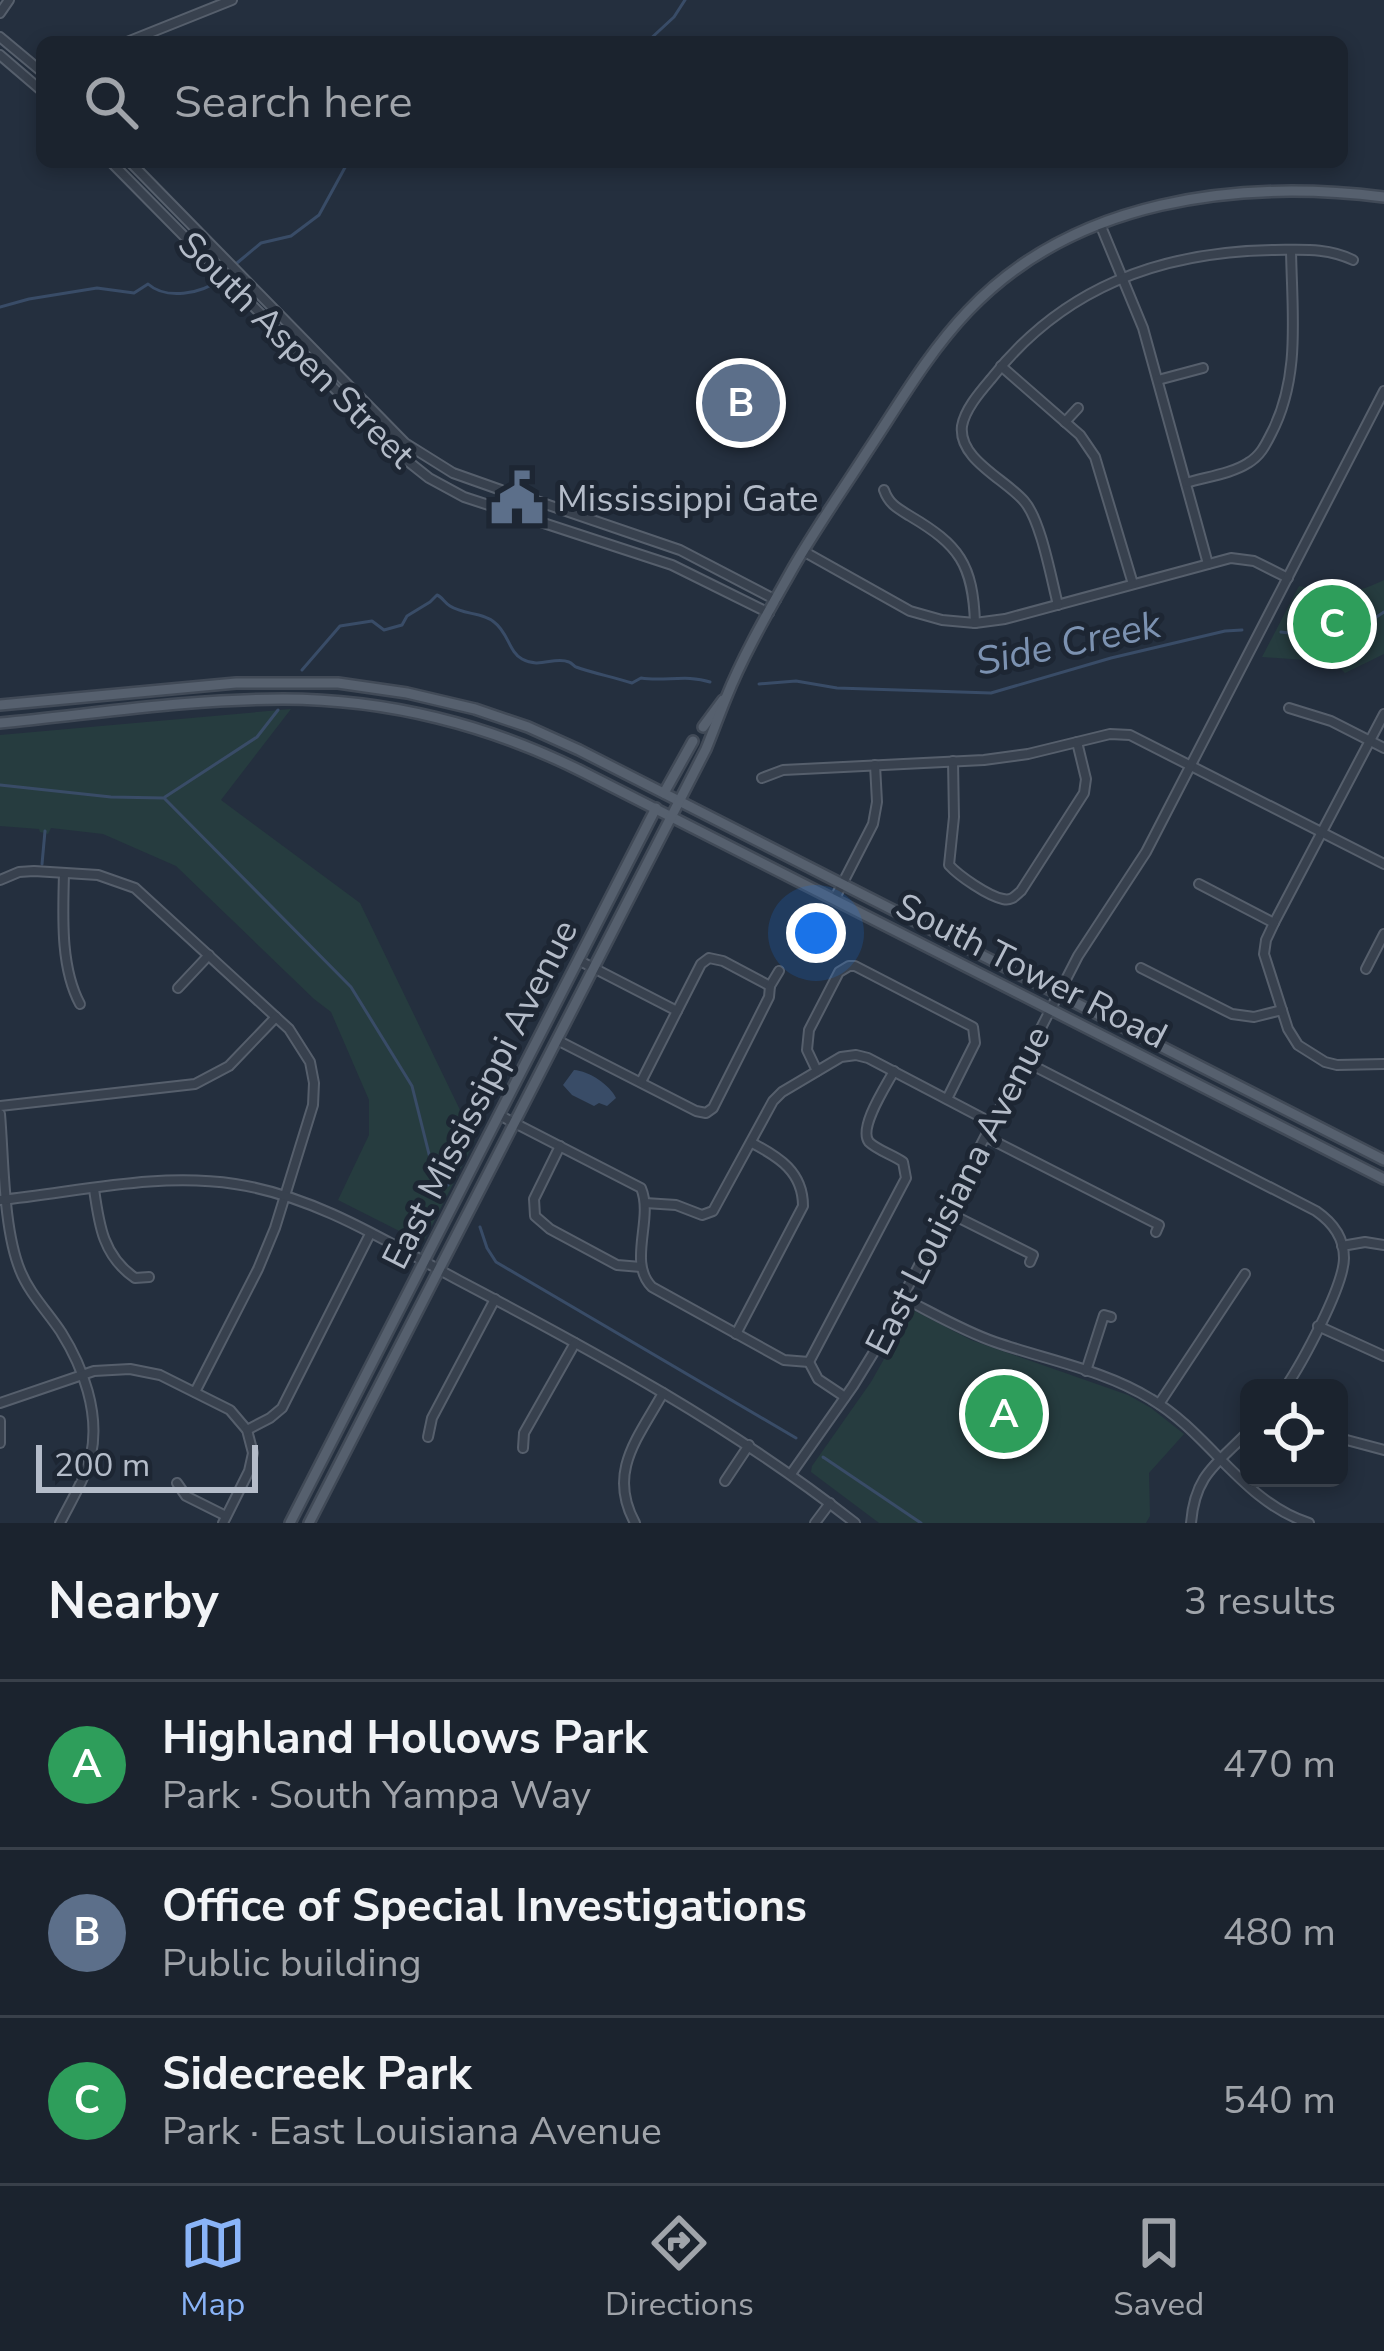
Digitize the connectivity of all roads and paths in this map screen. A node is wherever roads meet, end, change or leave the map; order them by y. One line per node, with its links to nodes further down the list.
1 (9, 0): 3 (street)
2 (232, 0): 4 (street)
3 (0, 13)
4 (142, 36)
5 (0, 37): 7 (street)
6 (0, 55): 8 (street)
7 (36, 67)
8 (36, 86)
9 (117, 168): 13 (street, South Aspen Street)
10 (136, 168): 11 (street, South Aspen Street)
11 (162, 194): 13 (street); 25 (street, South Aspen Street)
12 (1384, 197): 14 (main road, East Mississippi Avenue)
13 (152, 204): 30 (street, South Aspen Street)
14 (1100, 224): 17 (street); 31 (main road, East Mississippi Avenue)
15 (1291, 250): 16 (street); 17 (street); 24 (street)
16 (1353, 260)
17 (1123, 277): 18 (street); 20 (street)
18 (1001, 366): 23 (street); 37 (street)
19 (1203, 368): 20 (street)
20 (1158, 380): 24 (street)
21 (1384, 392): 34 (street, East Louisiana Avenue)
22 (1078, 408): 23 (street)
23 (1065, 422): 35 (street)
24 (1186, 483): 33 (street)
25 (501, 490)
26 (884, 490): 39 (street)
27 (525, 497): 28 (street)
28 (625, 530): 29 (street); 30 (street)
29 (649, 538): 32 (street); 36 (street)
30 (620, 548): 32 (street, South Aspen Street)
31 (803, 551): 36 (main road, East Mississippi Avenue); 39 (street)
32 (643, 555): 38 (street, South Aspen Street)
33 (1208, 564): 34 (street); 35 (street)
34 (1288, 578): 54 (street, East Louisiana Avenue)
35 (1133, 584): 37 (street)
36 (776, 600): 38 (main road, East Mississippi Avenue)
37 (1058, 605): 39 (street)
38 (769, 613): 40 (main road, East Mississippi Avenue)
39 (975, 623)
40 (727, 696): 45 (main road, East Mississippi Avenue); 57 (main road, East Mississippi Avenue)
41 (0, 705): 47 (main road)
42 (1289, 708): 49 (street)
43 (1384, 714): 49 (street)
44 (0, 723): 46 (main road)
45 (703, 727): 48 (street, East Mississippi Avenue)
46 (480, 730): 47 (main road); 58 (main road, South Tower Road)
47 (549, 736): 56 (main road, South Tower Road)
48 (693, 740): 56 (main road, East Mississippi Avenue)
49 (1369, 740): 51 (street); 60 (street)
50 (1077, 742): 52 (street); 52 (street); 54 (street)
51 (1384, 748)
52 (953, 761): 53 (street)
53 (875, 765): 55 (street); 64 (street)
54 (1192, 765): 60 (street); 77 (street, East Louisiana Avenue)
55 (762, 778)
56 (664, 793): 57 (main road, South Tower Road); 58 (main road, East Mississippi Avenue)
57 (679, 801): 59 (main road, East Mississippi Avenue); 64 (main road, South Tower Road)
58 (656, 809): 59 (main road, South Tower Road); 70 (main road, East Mississippi Avenue)
59 (671, 817): 66 (main road, South Tower Road); 71 (main road, East Mississippi Avenue)
60 (1321, 831): 61 (street); 67 (street)
61 (1384, 864)
62 (64, 873): 63 (street); 69 (street); 78 (street)
63 (0, 880)
64 (843, 884): 66 (street); 77 (main road, South Tower Road)
65 (1199, 884): 67 (street)
66 (834, 900): 79 (main road, South Tower Road)
67 (1274, 923): 80 (street)
68 (1384, 934): 73 (street)
69 (209, 955): 76 (street); 82 (street)
70 (578, 960): 71 (street); 91 (main road, East Mississippi Avenue)
71 (594, 968): 81 (street); 83 (main road, East Mississippi Avenue)
72 (1142, 968): 80 (street)
73 (1366, 969)
74 (779, 971): 75 (street)
75 (770, 986): 81 (street); 88 (street)
76 (178, 988)
77 (1058, 994): 79 (street, East Louisiana Avenue); 97 (main road, South Tower Road)
78 (80, 1004)
79 (1050, 1010): 84 (street, East Louisiana Avenue); 98 (main road, South Tower Road)
80 (1282, 1010): 85 (street)
81 (677, 1011): 88 (street)
82 (276, 1018): 90 (street); 100 (street)
83 (556, 1040): 88 (street); 92 (main road, East Mississippi Avenue)
84 (1024, 1061): 93 (street, East Louisiana Avenue); 107 (street)
85 (1384, 1064)
86 (817, 1071): 87 (street); 89 (street); 95 (street)
87 (894, 1071): 89 (street); 121 (street)
88 (640, 1082)
89 (946, 1099): 93 (street)
90 (0, 1110): 101 (street)
91 (499, 1115): 92 (street); 108 (main road, East Mississippi Avenue)
92 (514, 1123): 96 (street); 111 (main road, East Mississippi Avenue)
93 (992, 1123): 94 (street, East Louisiana Avenue)
94 (986, 1136): 103 (street, East Louisiana Avenue); 104 (street)
95 (752, 1143): 102 (street); 118 (street)
96 (560, 1146): 102 (street); 110 (street)
97 (1384, 1160)
98 (1384, 1179)
99 (94, 1189): 100 (street); 101 (street); 113 (street)
100 (286, 1196): 105 (street); 125 (street)
101 (3, 1199): 123 (street)
102 (645, 1203): 110 (street)
103 (947, 1212): 109 (street); 114 (street, East Louisiana Avenue)
104 (1156, 1232)
105 (370, 1234): 108 (street); 131 (street)
106 (1384, 1245): 107 (street)
107 (1342, 1246): 117 (street)
108 (423, 1262): 111 (street); 148 (main road, East Mississippi Avenue)
109 (1030, 1262)
110 (641, 1267): 118 (street)
111 (439, 1270): 115 (street); 149 (main road, East Mississippi Avenue)
112 (1245, 1274): 129 (street)
113 (149, 1277)
114 (904, 1298): 122 (street); 127 (street, East Louisiana Avenue)
115 (495, 1299): 119 (street); 132 (street)
116 (1111, 1318): 122 (street)
117 (1318, 1326): 120 (street); 124 (street)
118 (736, 1334): 121 (street)
119 (575, 1343): 126 (street); 137 (street)
120 (1384, 1356)
121 (809, 1362): 127 (street)
122 (1086, 1371): 129 (street)
123 (82, 1375): 125 (street); 128 (street); 147 (street)
124 (1291, 1379)
125 (195, 1392): 131 (street)
126 (663, 1393): 136 (street); 144 (street)
127 (845, 1397): 140 (street, East Louisiana Avenue)
128 (0, 1403)
129 (1160, 1404): 139 (street)
130 (0, 1421): 135 (street)
131 (247, 1430): 145 (street)
132 (428, 1437)
133 (1240, 1440): 139 (street)
134 (1348, 1440): 138 (street)
135 (0, 1443)
136 (749, 1445): 140 (street); 141 (street)
137 (523, 1448)
138 (1384, 1450)
139 (1222, 1459): 146 (street); 153 (street)
140 (791, 1474): 143 (street)
141 (725, 1481)
142 (177, 1483): 145 (street)
143 (830, 1504): 151 (street); 152 (street)
144 (633, 1519): 150 (street)
145 (225, 1520)
146 (1297, 1521): 154 (street)
147 (60, 1523)
148 (290, 1523)
149 (309, 1523)
150 (617, 1523)
151 (815, 1523)
152 (855, 1523)
153 (1191, 1523)
154 (1309, 1523)

